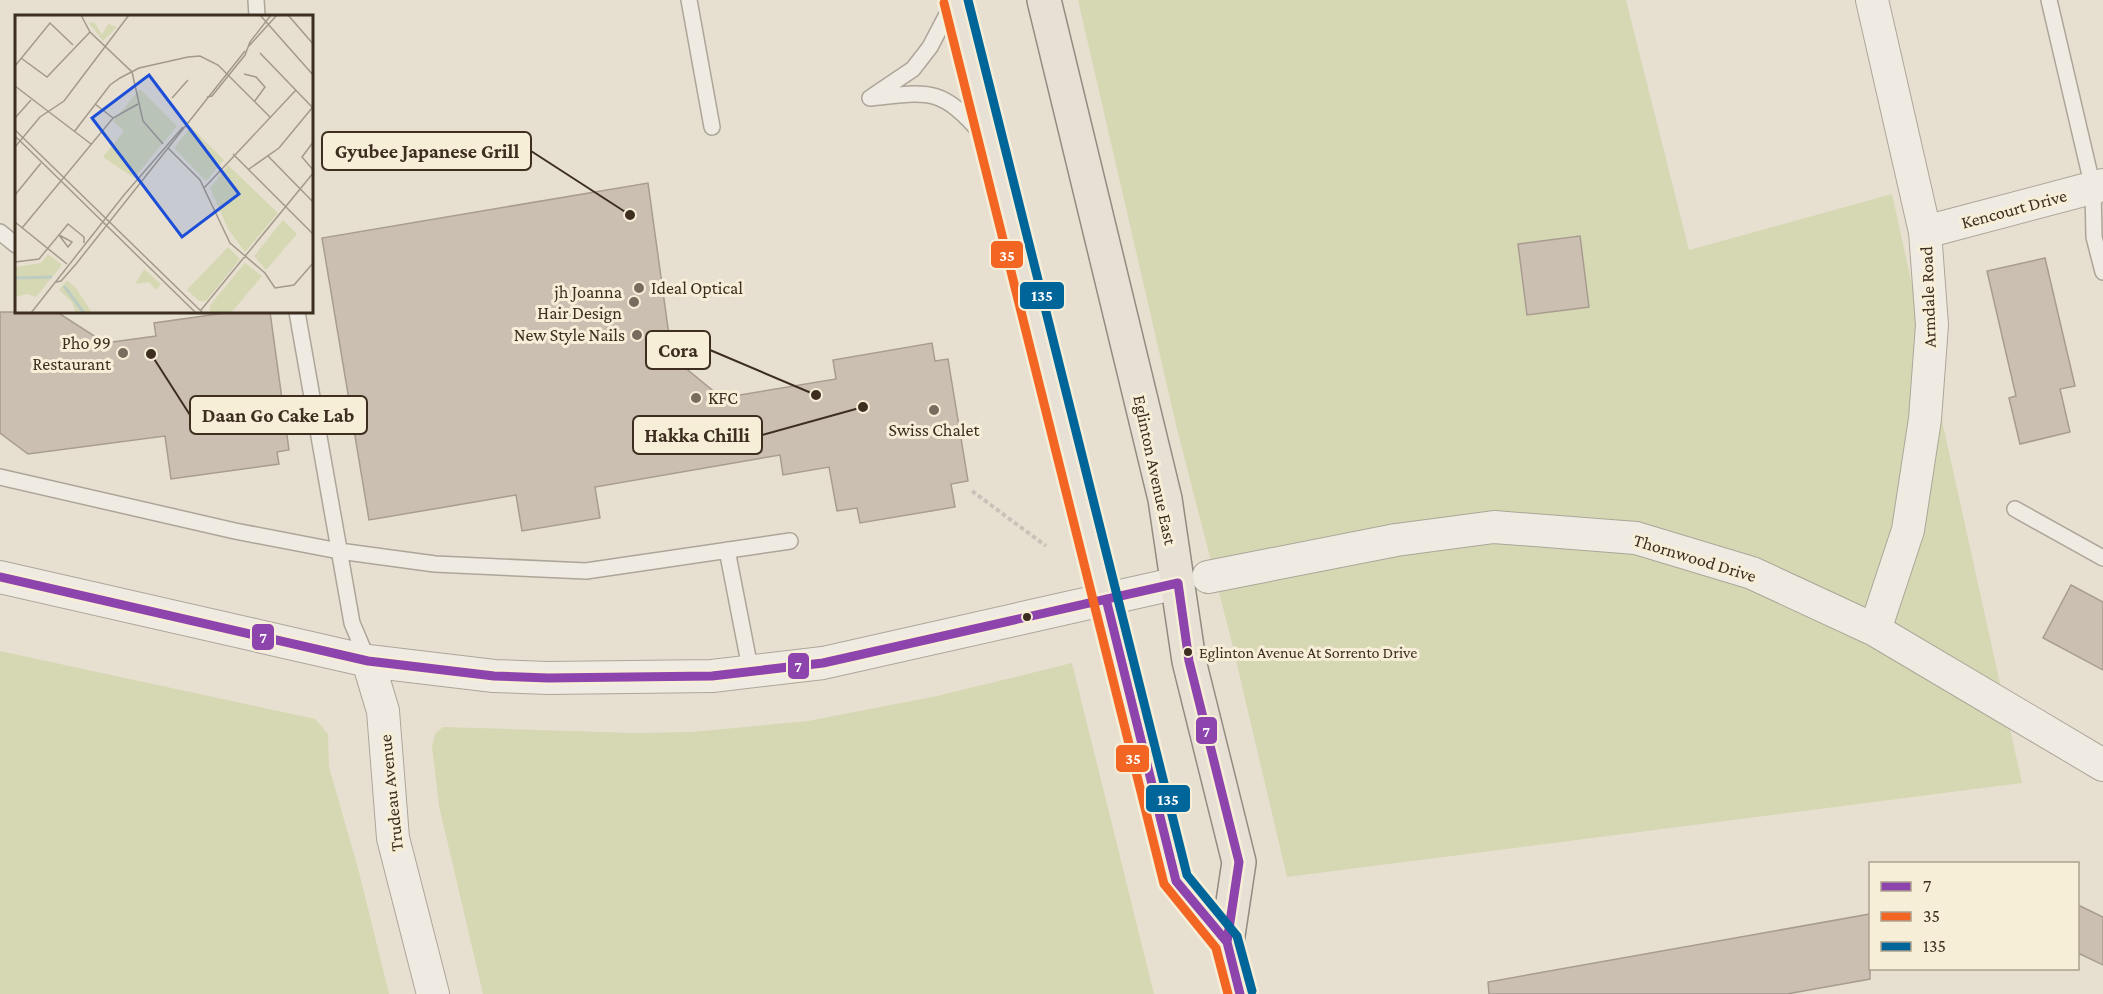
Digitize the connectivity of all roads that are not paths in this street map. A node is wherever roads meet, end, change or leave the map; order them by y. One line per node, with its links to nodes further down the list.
1 (256, 0): 7 (lane)
2 (688, 0): 8 (lane)
3 (955, 0): 9 (main road, Eglinton Avenue East); 9 (lane)
4 (1044, 0): 23 (main road, Eglinton Avenue East)
5 (1872, 0): 12 (street, Armdale Road)
6 (2049, 0): 10 (lane)
7 (257, 15)
8 (712, 127)
9 (993, 146): 24 (main road, Eglinton Avenue East)
10 (2098, 187): 12 (street, Kencourt Drive); 14 (lane)
11 (0, 232): 13 (lane)
12 (1925, 232): 25 (street, Armdale Road)
13 (15, 243)
14 (2103, 272)
15 (297, 314): 20 (lane)
16 (0, 477): 20 (lane)
17 (2015, 509): 21 (lane)
18 (790, 541): 19 (lane)
19 (727, 550): 20 (lane); 27 (lane)
20 (339, 551): 26 (lane)
21 (2103, 558)
22 (0, 577): 26 (street, Thornwood Drive)
23 (1193, 580): 24 (street, Thornwood Drive); 25 (street, Thornwood Drive); 29 (main road, Eglinton Avenue East)
24 (1106, 598): 27 (street, Thornwood Drive); 29 (main road, Eglinton Avenue East)
25 (1875, 630): 28 (street, Thornwood Drive)
26 (368, 662): 27 (street, Thornwood Drive); 30 (street, Trudeau Avenue)
27 (750, 673)
28 (2103, 765)
29 (1227, 942): 31 (main road, Eglinton Avenue East)
30 (433, 994)
31 (1240, 994)

